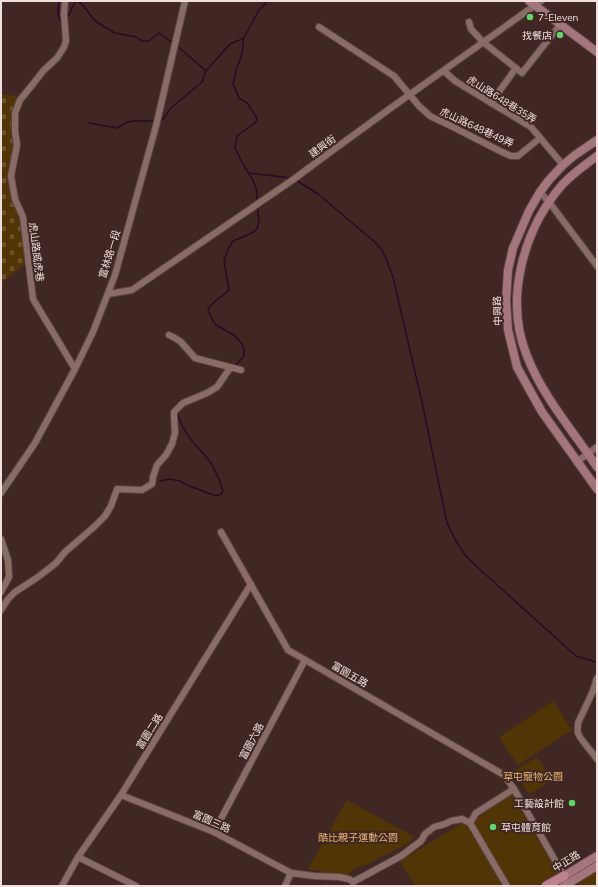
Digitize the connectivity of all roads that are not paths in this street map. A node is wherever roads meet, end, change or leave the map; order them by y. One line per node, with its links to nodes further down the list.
1 (65, 1): 22 (street, 虎山路威虎巷)
2 (185, 1): 20 (street, 富林路一段)
3 (535, 2): 5 (street); 7 (street, 建興街)
4 (469, 22): 7 (street)
5 (560, 25): 8 (street); 9 (street)
6 (319, 27): 11 (street, 虎山路648巷49弄)
7 (483, 42): 9 (street); 10 (street, 建興街)
8 (597, 52)
9 (516, 68): 12 (street)
10 (444, 71): 11 (street, 建興街); 12 (street, 虎山路648巷35弄)
11 (409, 94): 13 (street, 虎山路648巷49弄); 20 (street, 建興街)
12 (491, 103): 13 (street, 虎山路648巷35弄)
13 (540, 138): 16 (street, 虎山路648巷35弄)
14 (597, 140): 16 (street, 中興路)
15 (597, 156): 18 (street, 中興路)
16 (563, 165): 17 (street, 中興路)
17 (540, 192): 18 (street); 25 (street, 中興路)
18 (549, 202): 19 (street); 24 (street, 中興路)
19 (597, 266)
20 (108, 294): 22 (street, 富林路一段)
21 (169, 335): 33 (street)
22 (75, 369): 28 (street, 富林路一段)
23 (597, 447): 24 (street)
24 (588, 453): 25 (street); 26 (street, 中興路)
25 (578, 462): 27 (street, 中興路)
26 (597, 467)
27 (597, 489)
28 (1, 493)
29 (221, 532): 31 (street, 富園五路)
30 (1, 539): 32 (street)
31 (251, 584): 34 (street, 富園五路); 38 (street, 富園二路)
32 (1, 592)
33 (1, 610)
34 (305, 660): 37 (street, 富園五路); 40 (street, 富園六路)
35 (597, 678): 36 (street)
36 (597, 759)
37 (514, 789): 39 (street); 45 (street, 富園五路)
38 (121, 795): 40 (street, 富園三路); 42 (street, 富園二路)
39 (470, 823): 46 (street); 50 (street)
40 (214, 832): 44 (street, 富園三路)
41 (597, 856): 45 (street, 中正路)
42 (78, 857): 47 (street, 富園二路); 48 (street)
43 (597, 866): 52 (street, 中正路)
44 (291, 873): 46 (street); 49 (street)
45 (564, 876): 51 (main road, 中正路); 52 (main road)
46 (354, 884)
47 (62, 886)
48 (136, 886)
49 (285, 886)
50 (507, 886)
51 (547, 886)
52 (564, 886)

